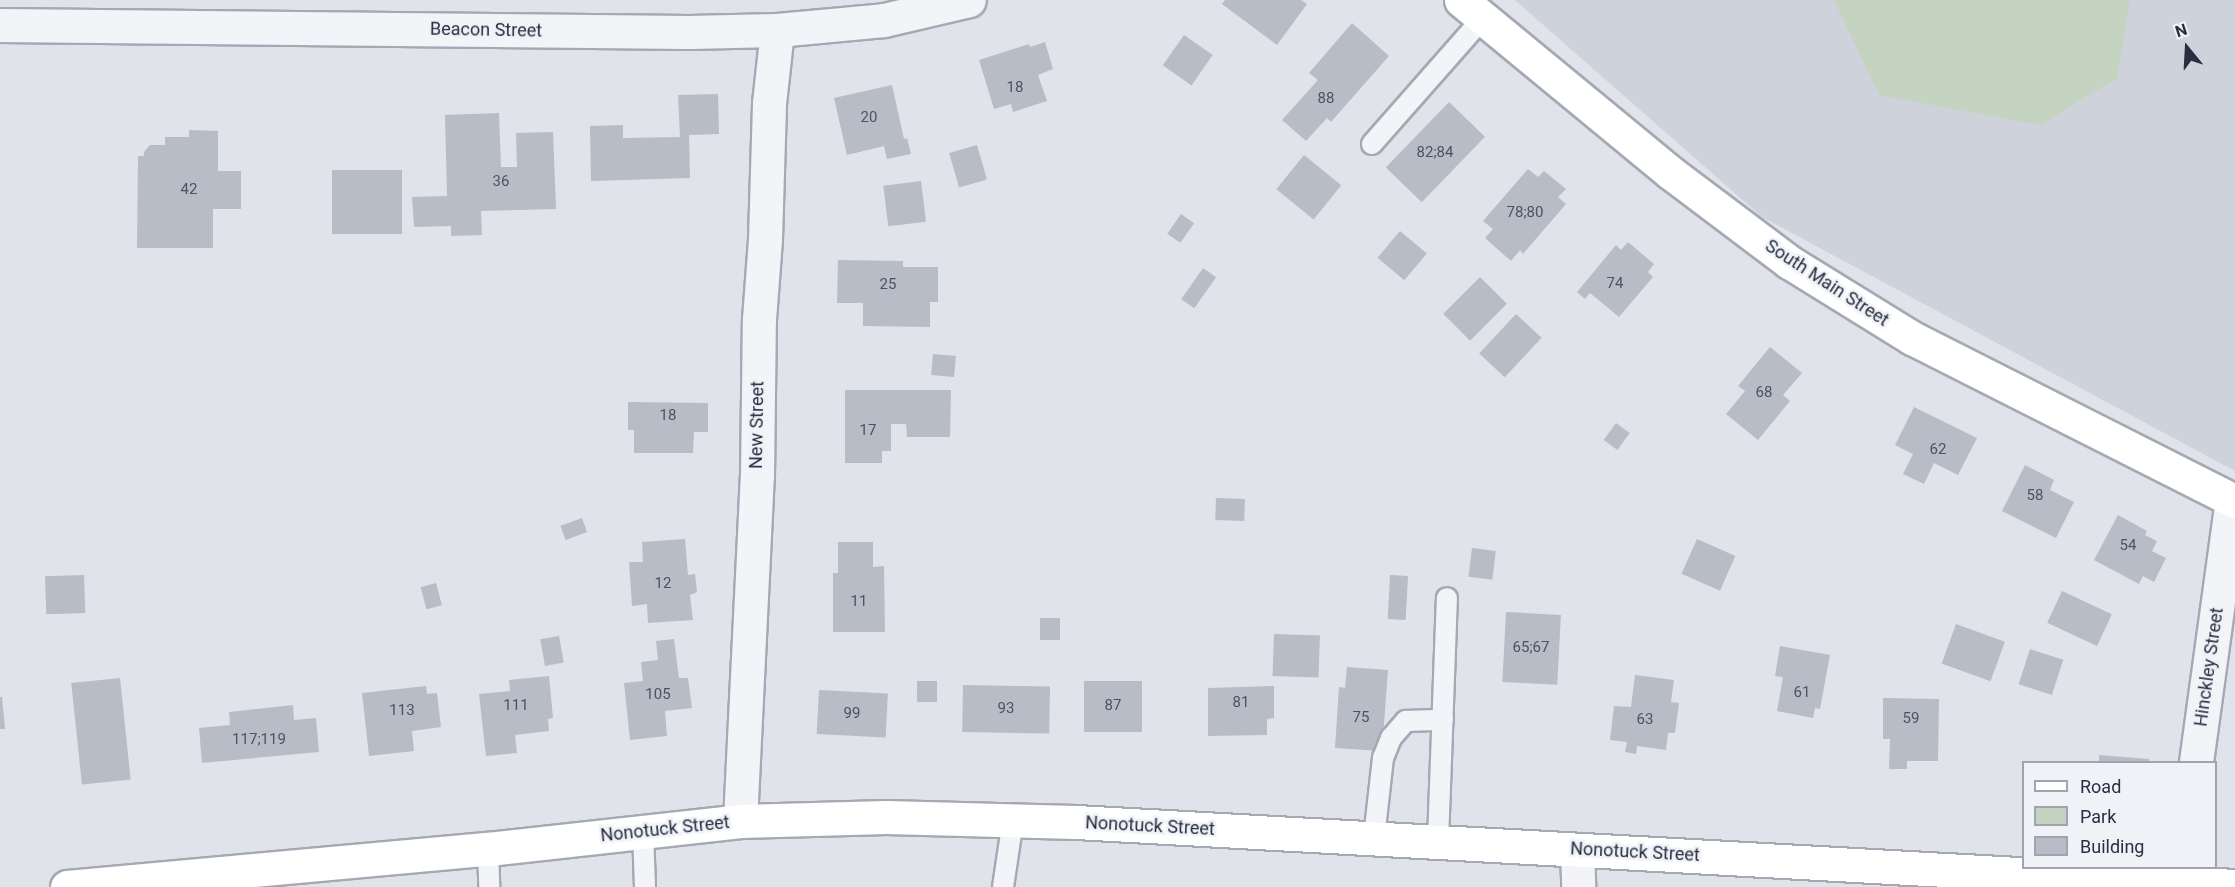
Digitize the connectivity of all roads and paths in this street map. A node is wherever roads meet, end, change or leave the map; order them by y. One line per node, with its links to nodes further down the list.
1 (969, 0): 4 (street, Beacon Street)
2 (1472, 9): 5 (lane); 6 (main road, South Main Street)
3 (0, 25): 4 (street, Beacon Street)
4 (777, 30): 11 (street, New Street)
5 (1372, 144)
6 (2234, 500): 9 (street, Hinckley Street)
7 (1447, 598): 8 (lane)
8 (1443, 720): 13 (lane); 14 (lane)
9 (2196, 761)
10 (1013, 820): 11 (main road, Nonotuck Street); 13 (main road, Nonotuck Street); 23 (lane)
11 (740, 821): 12 (main road, Nonotuck Street)
12 (643, 830): 15 (main road, Nonotuck Street); 22 (lane)
13 (1374, 838): 14 (main road, Nonotuck Street)
14 (1438, 841): 16 (main road, Nonotuck Street)
15 (488, 849): 18 (main road, Nonotuck Street); 21 (lane)
16 (1577, 850): 17 (main road, Nonotuck Street); 24 (street)
17 (2178, 879): 19 (main road, Nonotuck Street)
18 (184, 881): 20 (main road, Nonotuck Street)
19 (2235, 886)
20 (67, 887)
21 (489, 887)
22 (645, 887)
23 (1003, 887)
24 (1578, 887)

